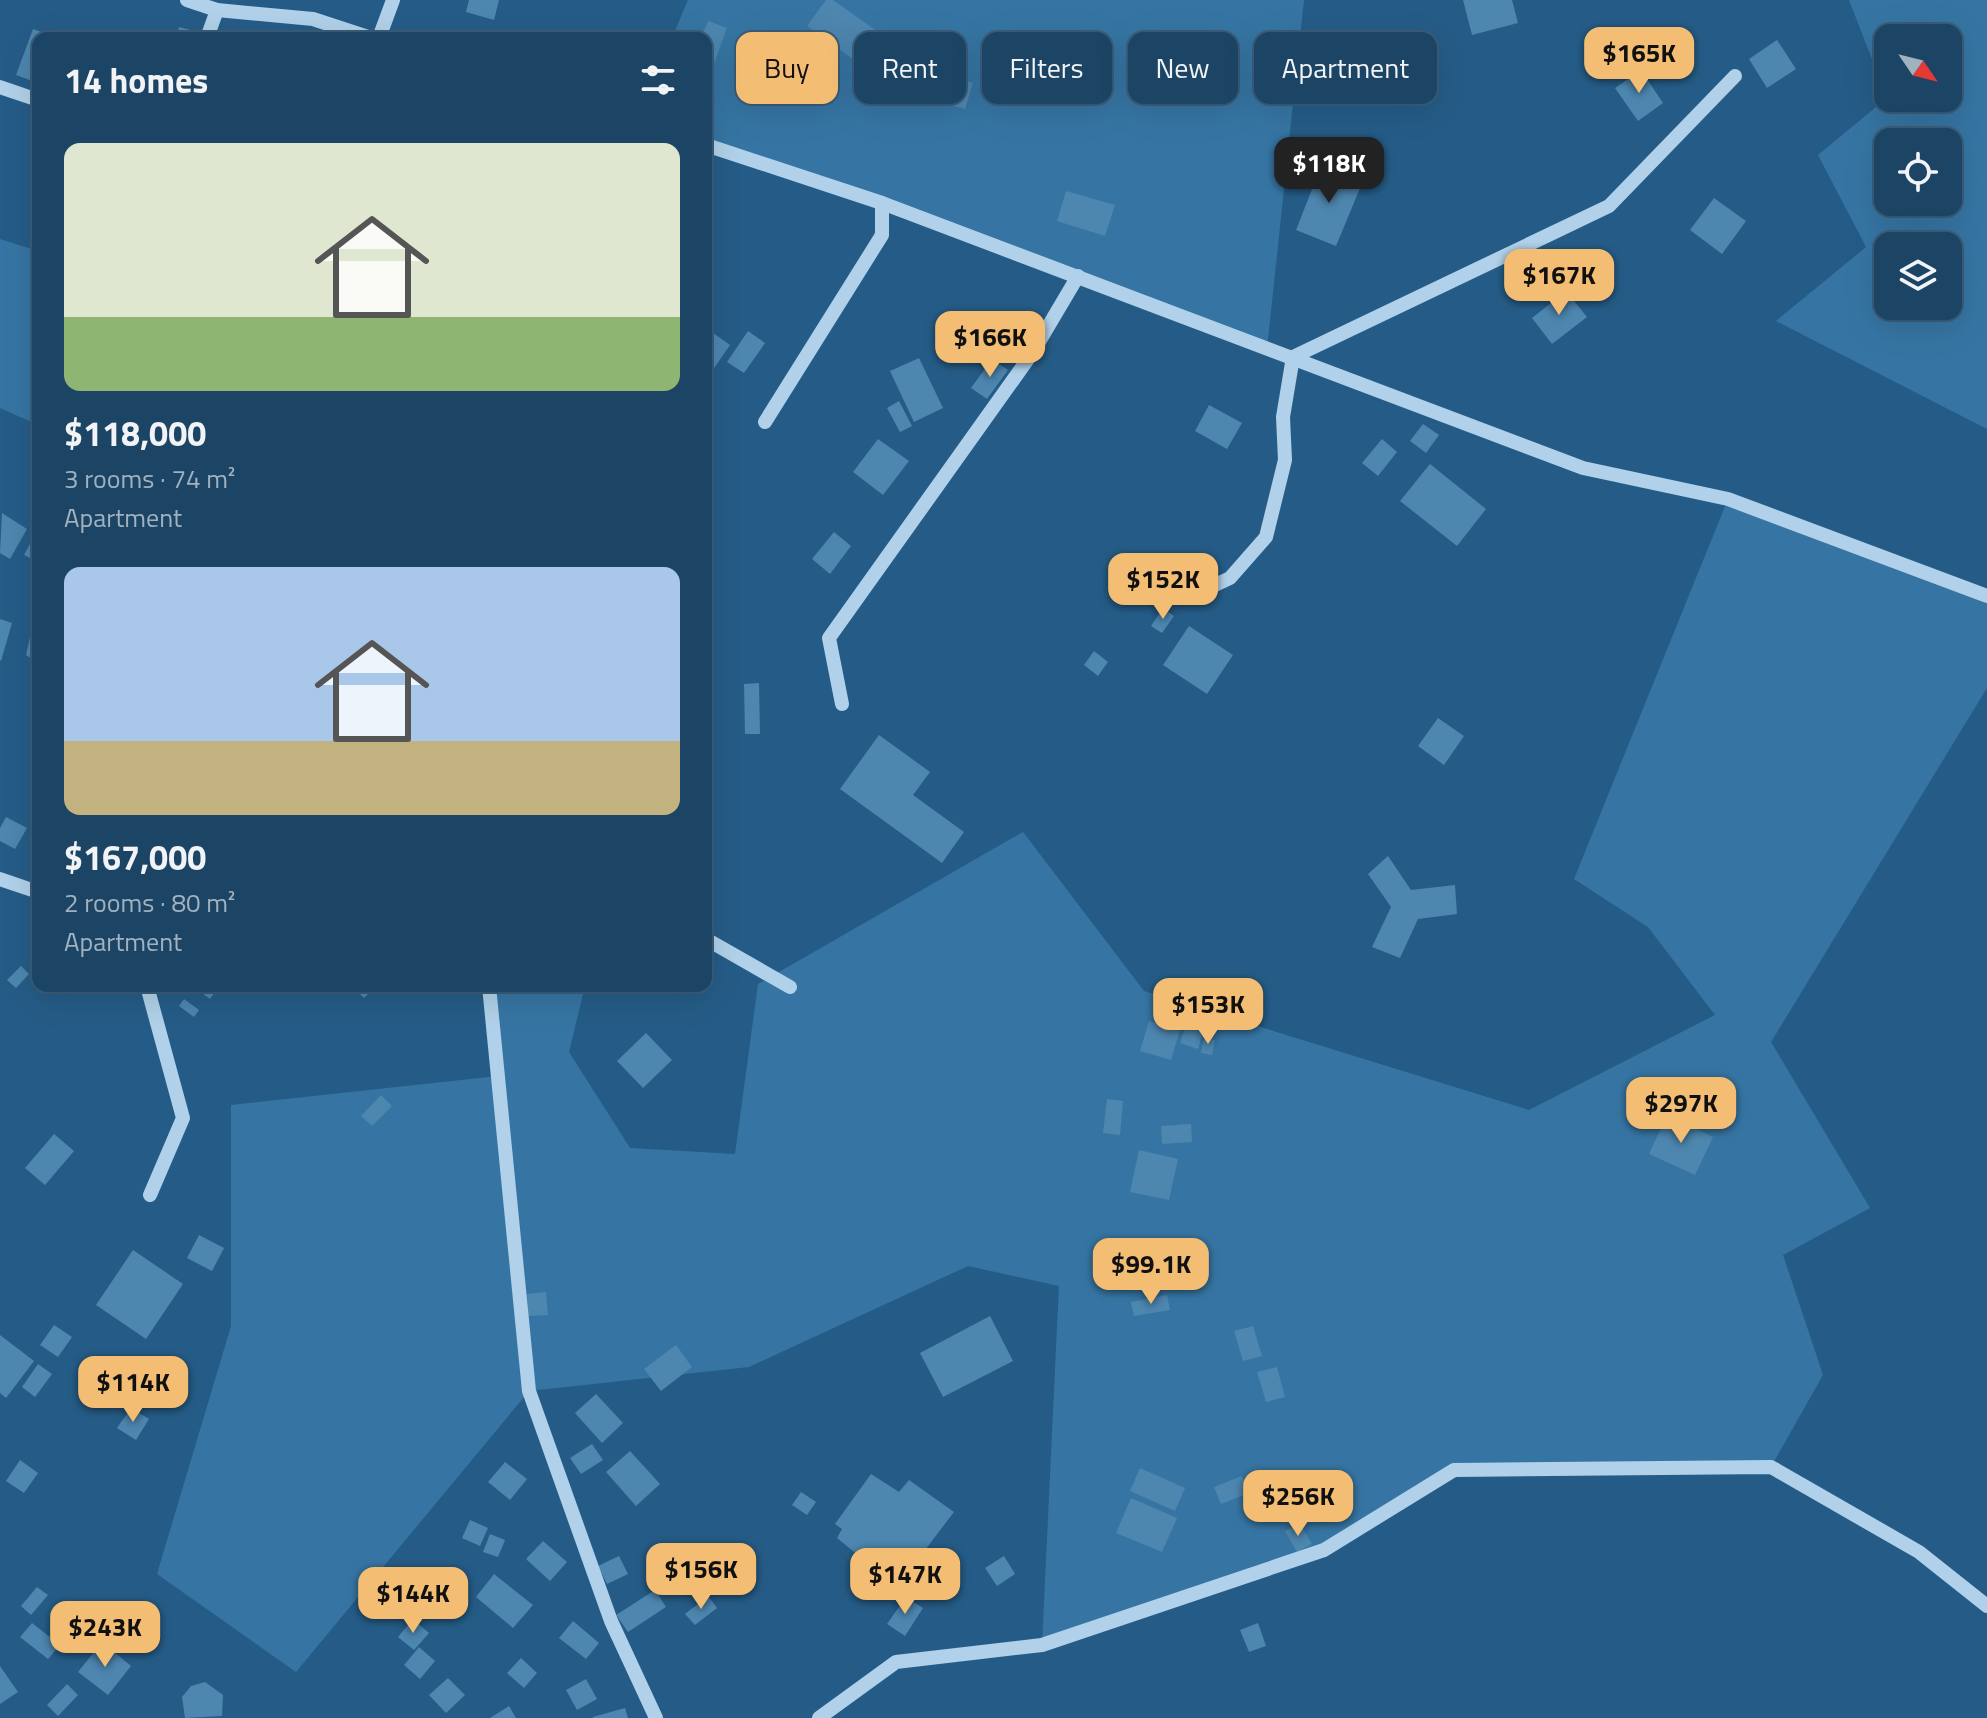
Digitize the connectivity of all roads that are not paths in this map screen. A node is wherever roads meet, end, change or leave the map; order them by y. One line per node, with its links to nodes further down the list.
1 (187, 0): 3 (street)
2 (393, 0): 6 (street)
3 (217, 10): 4 (street); 5 (street)
4 (209, 32)
5 (353, 32)
6 (381, 32)
7 (1735, 76): 13 (street)
8 (0, 87): 9 (street)
9 (32, 98)
10 (712, 147): 11 (street)
11 (882, 203): 12 (street); 14 (street)
12 (1078, 276): 13 (street); 17 (street)
13 (1293, 357): 15 (street); 16 (street)
14 (765, 422)
15 (1198, 593)
16 (1987, 596)
17 (842, 704)
18 (0, 879): 19 (street)
19 (32, 890)
20 (712, 942): 21 (street)
21 (790, 987)
22 (149, 992): 24 (street)
23 (490, 992): 26 (street)
24 (150, 1195)
25 (1987, 1606): 27 (street)
26 (656, 1718)
27 (819, 1718)

